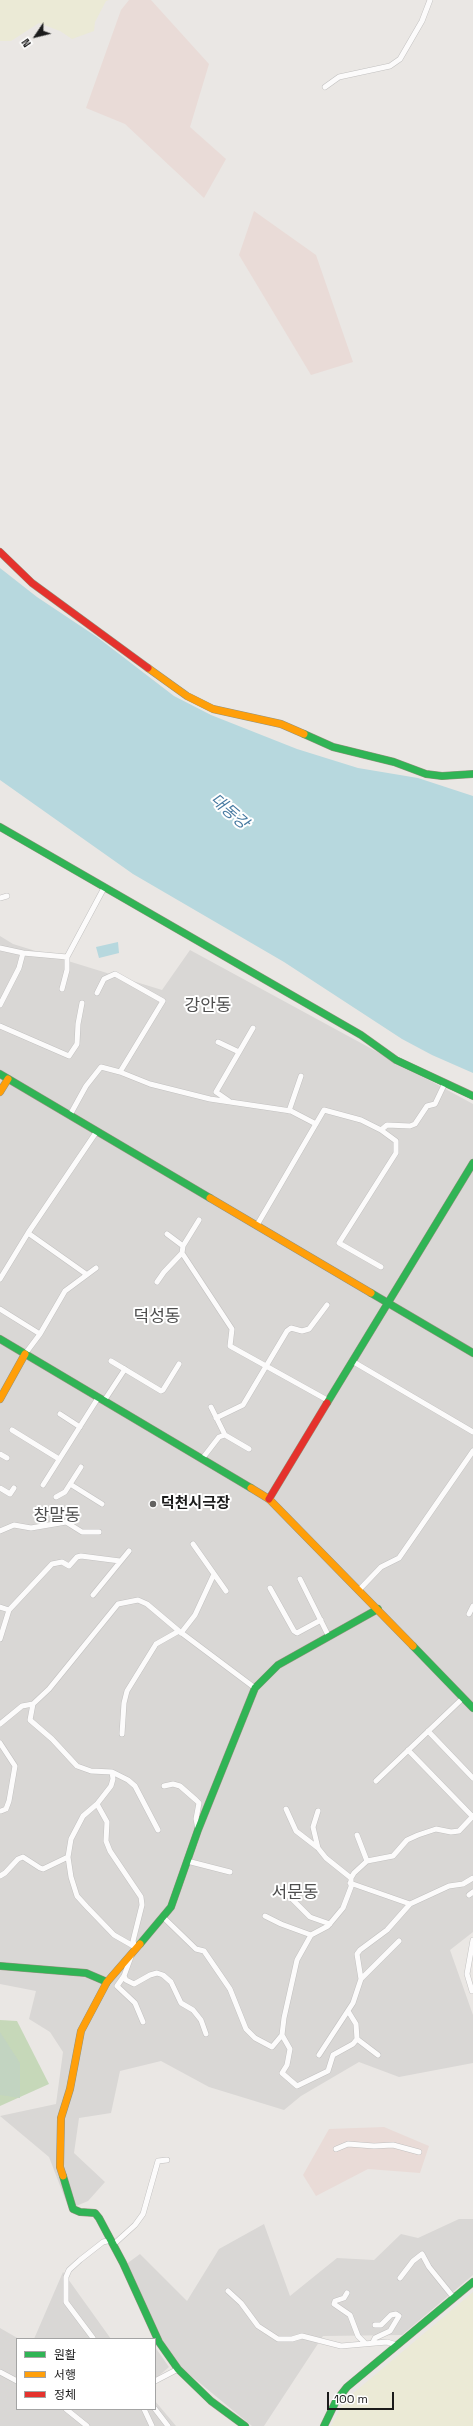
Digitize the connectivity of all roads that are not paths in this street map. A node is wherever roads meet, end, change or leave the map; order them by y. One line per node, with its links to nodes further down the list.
1 (430, 0): 2 (street)
2 (325, 87)
3 (0, 552): 4 (main road)
4 (473, 774)
5 (0, 827): 6 (main road)
6 (104, 888): 11 (street); 24 (main road)
7 (7, 896): 8 (street)
8 (0, 898)
9 (0, 948): 10 (street)
10 (23, 953): 11 (street); 15 (street)
11 (67, 957): 12 (street)
12 (62, 989)
13 (97, 993): 20 (street)
14 (82, 1003): 16 (street)
15 (0, 1005)
16 (0, 1026)
17 (253, 1028): 19 (street)
18 (218, 1042): 19 (street)
19 (239, 1052): 27 (street)
20 (120, 1072): 27 (street); 29 (street)
21 (0, 1074): 23 (main road)
22 (301, 1076): 28 (street)
23 (8, 1079): 25 (main road); 29 (main road)
24 (445, 1083): 26 (main road); 31 (street)
25 (0, 1092)
26 (473, 1096)
27 (232, 1102): 28 (street)
28 (289, 1111): 30 (street)
29 (70, 1115): 32 (main road)
30 (316, 1124): 31 (street); 35 (street)
31 (381, 1130): 40 (street)
32 (97, 1131): 35 (main road); 36 (street)
33 (473, 1163): 45 (main road)
34 (199, 1220): 38 (street)
35 (257, 1225): 45 (main road)
36 (28, 1233): 42 (street); 43 (street)
37 (167, 1234): 38 (street)
38 (182, 1246): 39 (street)
39 (182, 1253): 44 (street); 55 (street)
40 (381, 1267)
41 (96, 1268): 42 (street)
42 (86, 1274): 48 (street)
43 (0, 1279)
44 (157, 1282)
45 (388, 1302): 50 (main road); 53 (main road)
46 (327, 1305): 55 (street)
47 (0, 1309): 48 (street)
48 (40, 1334): 51 (street)
49 (0, 1339): 51 (main road)
50 (473, 1353)
51 (25, 1354): 57 (main road); 58 (main road)
52 (111, 1361): 56 (street)
53 (352, 1361): 59 (main road); 65 (street)
54 (179, 1364): 56 (street)
55 (265, 1367): 59 (street); 62 (street)
56 (125, 1370): 58 (street)
57 (0, 1399)
58 (101, 1399): 63 (street); 72 (main road)
59 (328, 1401): 79 (main road)
60 (211, 1407): 62 (street)
61 (60, 1414): 63 (street)
62 (216, 1418): 66 (street)
63 (80, 1427): 71 (street)
64 (12, 1430): 71 (street)
65 (473, 1432)
66 (225, 1435): 67 (street); 72 (street)
67 (249, 1449)
68 (473, 1451): 89 (street)
69 (0, 1454): 70 (street)
70 (7, 1458)
71 (59, 1459): 75 (street)
72 (202, 1459): 79 (main road)
73 (82, 1467): 74 (street)
74 (70, 1484): 78 (street); 80 (street)
75 (43, 1485)
76 (0, 1488): 77 (street)
77 (14, 1488)
78 (56, 1497)
79 (269, 1499): 89 (main road)
80 (102, 1504)
81 (0, 1531): 82 (street)
82 (99, 1532)
83 (193, 1544): 86 (street)
84 (129, 1552): 85 (street)
85 (120, 1562): 91 (street); 95 (street)
86 (214, 1574): 90 (street); 98 (street)
87 (300, 1580): 97 (street)
88 (270, 1588): 97 (street)
89 (359, 1590): 94 (main road)
90 (226, 1591)
91 (93, 1595)
92 (473, 1606): 96 (street)
93 (0, 1607): 95 (street)
94 (378, 1609): 99 (main road); 102 (main road)
95 (9, 1610): 100 (street)
96 (469, 1614)
97 (321, 1620): 99 (street)
98 (180, 1632): 101 (street); 103 (street); 107 (street)
99 (329, 1637): 101 (main road)
100 (0, 1639)
101 (255, 1688): 120 (main road)
102 (463, 1698): 104 (main road); 106 (street)
103 (34, 1704): 105 (street); 110 (street)
104 (473, 1708)
105 (0, 1724)
106 (428, 1731): 109 (street); 111 (street)
107 (122, 1734)
108 (0, 1743): 116 (street)
109 (408, 1750): 112 (street); 118 (street)
110 (112, 1772): 114 (street); 119 (street)
111 (473, 1778)
112 (376, 1781)
113 (164, 1786): 120 (street)
114 (97, 1804): 123 (street); 138 (street)
115 (286, 1809): 122 (street)
116 (1, 1811)
117 (318, 1811): 122 (street)
118 (473, 1816): 125 (street)
119 (158, 1830)
120 (198, 1830): 124 (main road)
121 (357, 1835): 125 (street)
122 (318, 1848): 129 (street)
123 (68, 1856): 127 (street); 138 (street)
124 (187, 1861): 126 (street); 133 (main road)
125 (367, 1861): 129 (street)
126 (230, 1872)
127 (0, 1876)
128 (473, 1878): 131 (street)
129 (351, 1880): 131 (street); 134 (street)
130 (286, 1893): 134 (street)
131 (410, 1904): 141 (street)
132 (265, 1916): 135 (street)
133 (163, 1917): 138 (main road); 147 (street)
134 (330, 1924): 135 (street)
135 (312, 1934): 147 (street)
136 (473, 1940): 143 (street)
137 (399, 1941): 141 (street)
138 (133, 1949): 140 (street); 142 (main road)
139 (0, 1966): 142 (main road)
140 (124, 1976): 145 (street); 146 (street)
141 (361, 1980): 144 (street)
142 (107, 1982): 154 (main road)
143 (472, 1991)
144 (348, 2011): 148 (street); 149 (street)
145 (143, 2022)
146 (206, 2034)
147 (282, 2035): 148 (street)
148 (356, 2039): 150 (street)
149 (319, 2055)
150 (378, 2055)
151 (336, 2150): 152 (street)
152 (419, 2152)
153 (167, 2160): 154 (street)
154 (112, 2242): 161 (street); 165 (main road)
155 (400, 2278): 159 (street)
156 (473, 2282): 159 (main road)
157 (228, 2291): 162 (street)
158 (347, 2292): 162 (street)
159 (454, 2298): 164 (main road)
160 (375, 2325): 163 (street)
161 (93, 2338)
162 (364, 2342): 163 (street)
163 (373, 2342): 164 (street)
164 (397, 2345): 176 (main road)
165 (178, 2369): 168 (street); 175 (main road)
166 (0, 2372): 167 (street)
167 (16, 2380)
168 (156, 2380)
169 (67, 2410): 172 (street)
170 (144, 2410): 173 (street)
171 (156, 2410): 174 (street)
172 (86, 2426)
173 (152, 2426)
174 (168, 2426)
175 (245, 2426)
176 (324, 2426)

